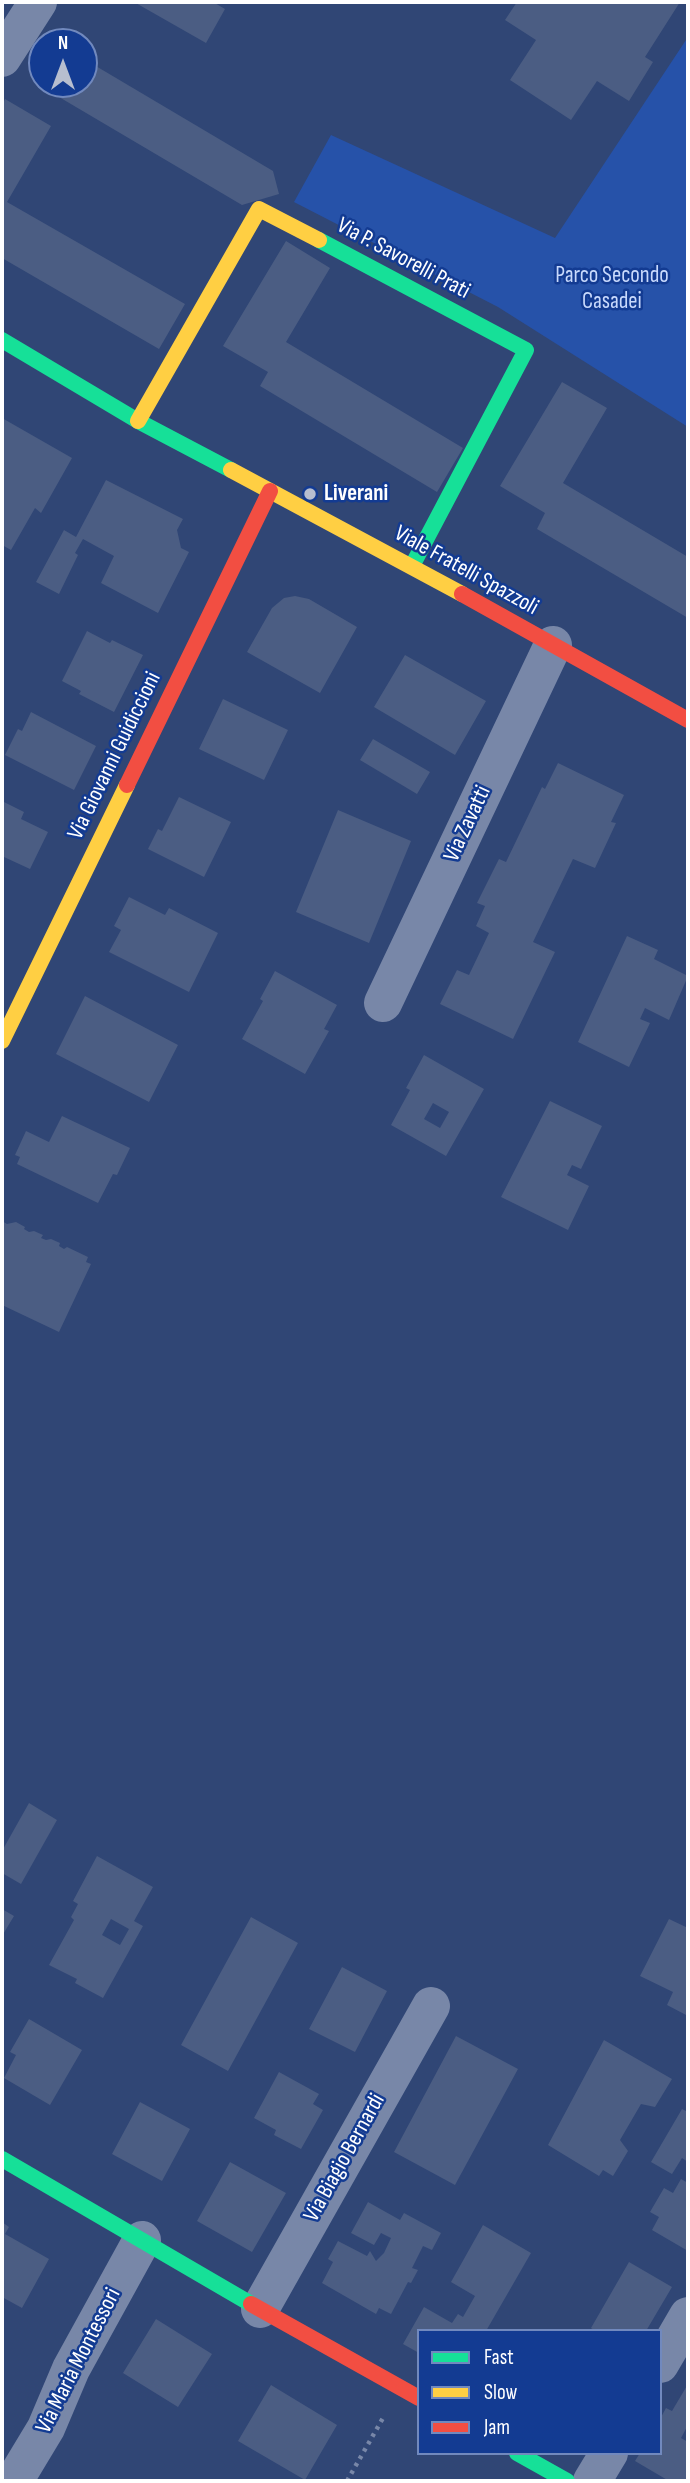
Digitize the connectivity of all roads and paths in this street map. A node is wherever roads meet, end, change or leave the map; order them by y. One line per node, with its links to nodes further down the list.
1 (38, 2): 2 (street)
2 (2, 58)
3 (2, 340): 4 (street, Viale Fratelli Spazzoli)
4 (138, 421): 5 (street, Viale Fratelli Spazzoli); 6 (street, Via P. Savorelli Prati)
5 (270, 491): 6 (street, Viale Fratelli Spazzoli); 10 (street, Via Giovanni Guidiccioni)
6 (412, 566): 7 (street, Viale Fratelli Spazzoli)
7 (552, 645): 8 (street, Viale Fratelli Spazzoli); 9 (street, Via Zavatti)
8 (688, 720)
9 (383, 1003)
10 (2, 1041)
11 (431, 2006): 14 (street, Via Biagio Bernardi)
12 (2, 2159): 13 (street)
13 (142, 2240): 14 (street); 21 (street, Via Maria Montessori)
14 (260, 2309): 17 (street)
15 (688, 2316): 16 (street)
16 (662, 2361)
17 (396, 2385): 18 (street); 22 (path)
18 (417, 2397)
19 (521, 2455): 23 (street)
20 (608, 2455): 24 (street)
21 (14, 2481)
22 (347, 2481)
23 (567, 2481)
24 (592, 2481)

